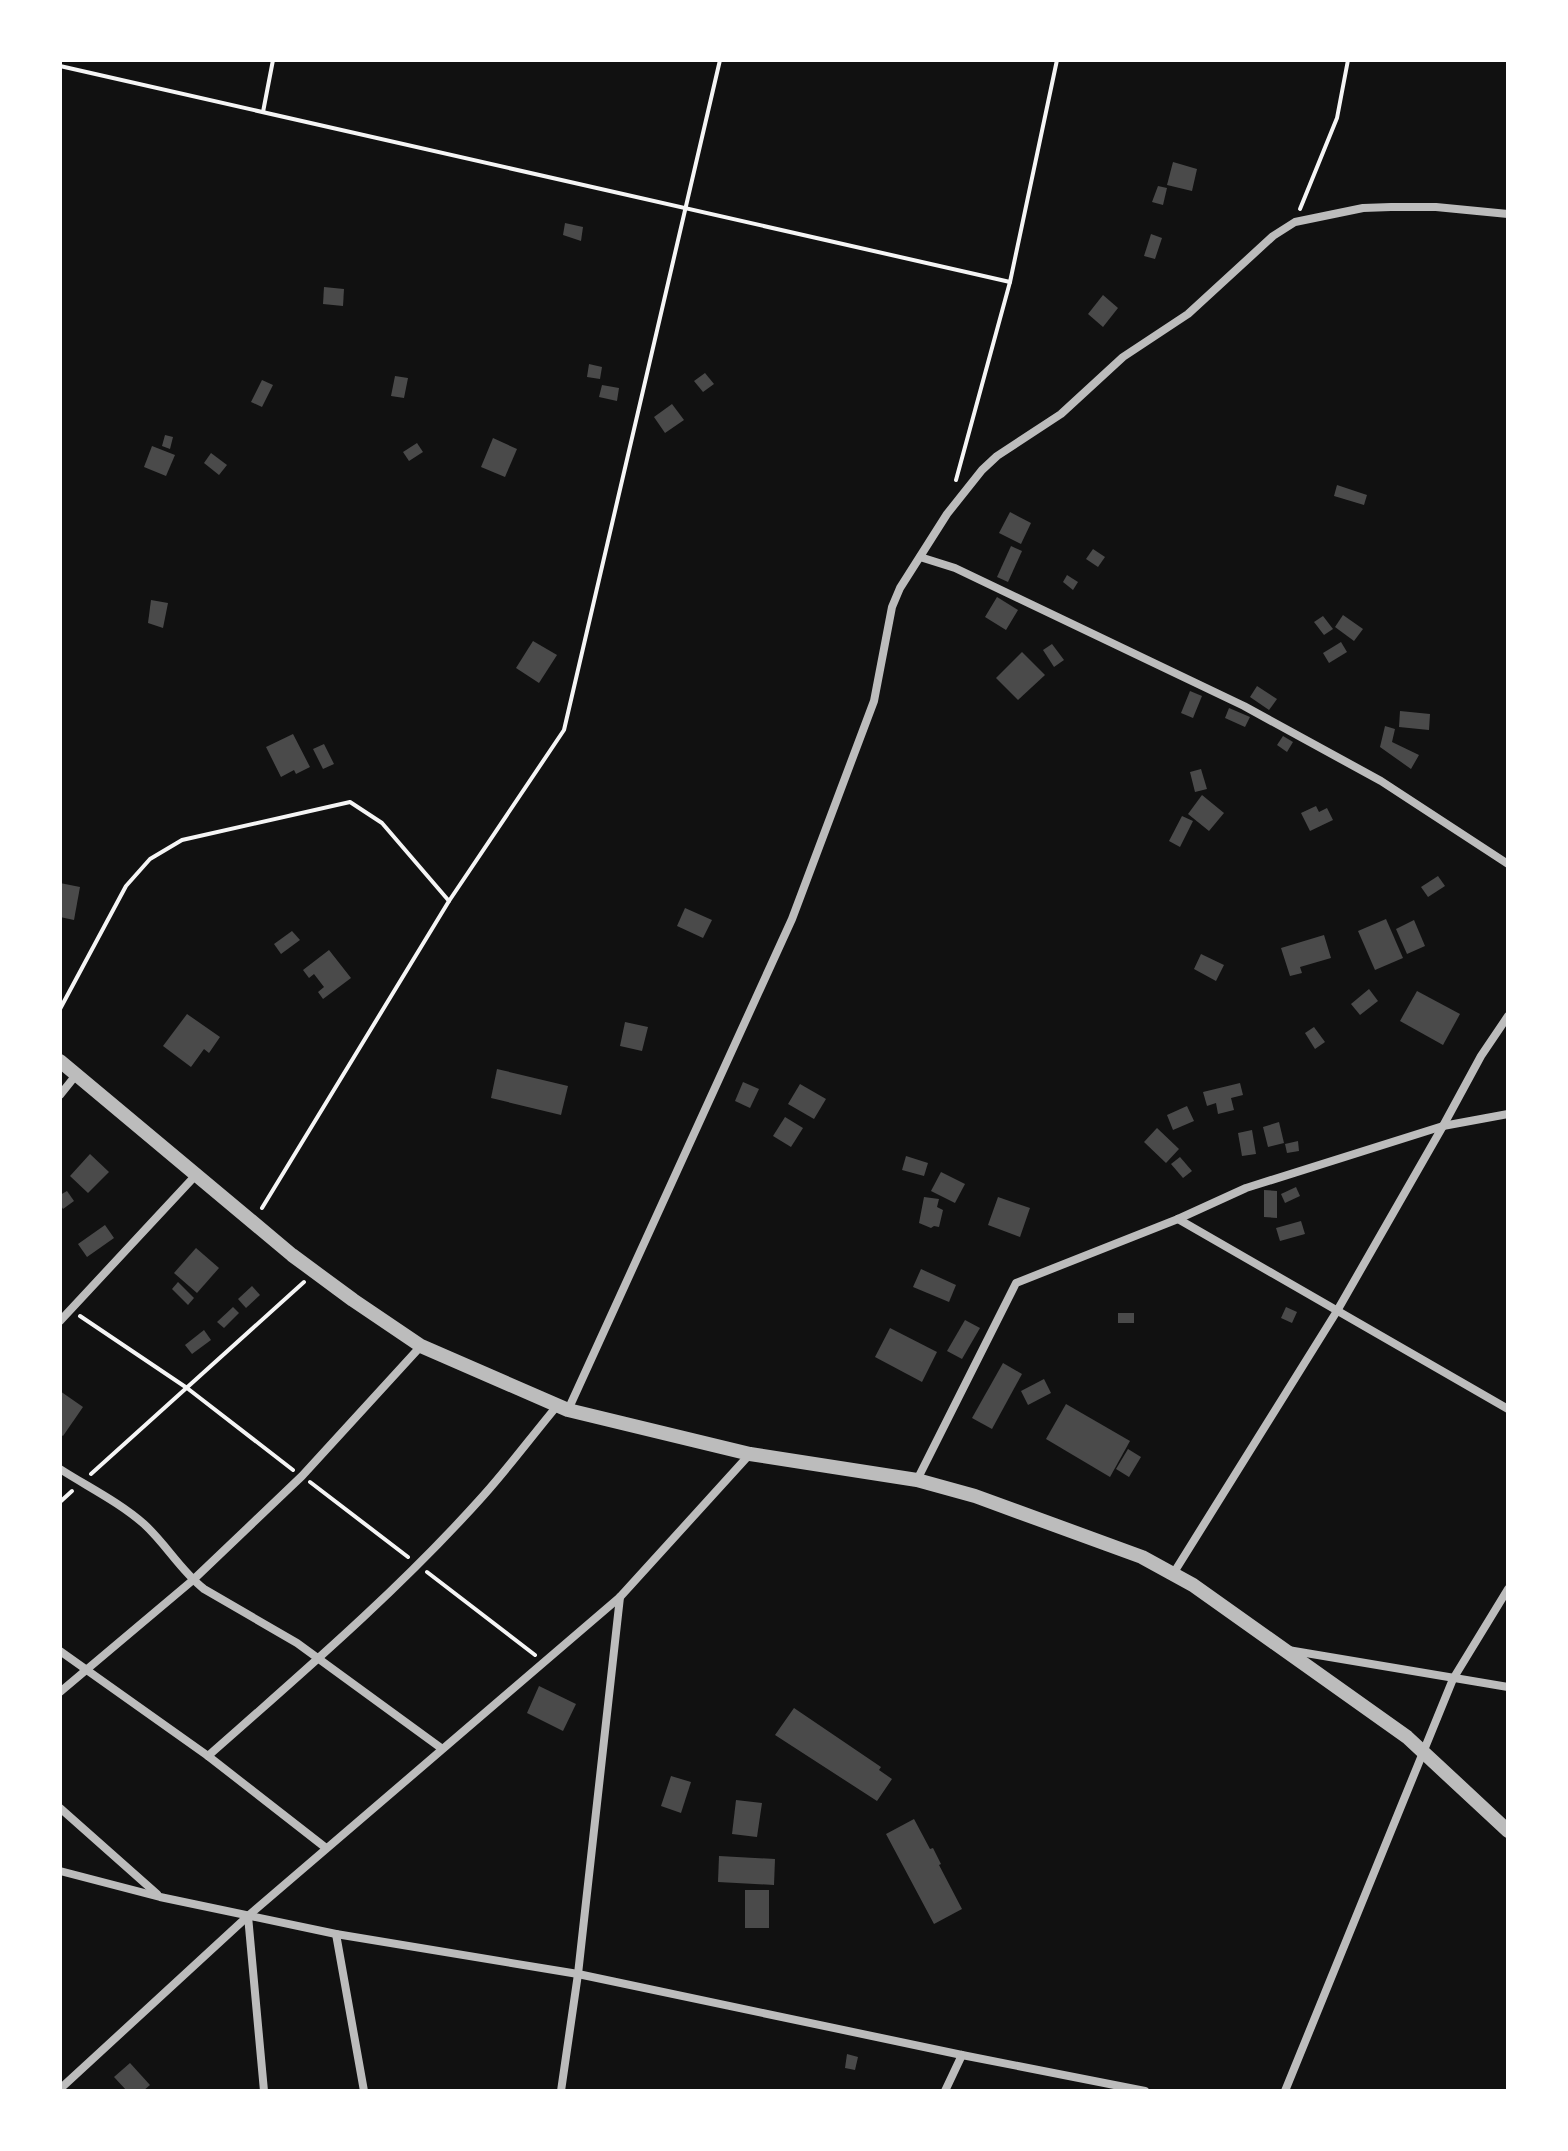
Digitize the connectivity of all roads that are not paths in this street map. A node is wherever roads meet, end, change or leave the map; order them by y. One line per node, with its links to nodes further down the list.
1 (1508, 214): 2 (street)
2 (920, 557): 3 (street); 15 (street)
3 (1508, 864)
4 (1508, 1016): 9 (street)
5 (60, 1061): 6 (street)
6 (76, 1075): 7 (street); 10 (street)
7 (60, 1095)
8 (1508, 1114): 9 (street)
9 (1443, 1126): 11 (street); 12 (street)
10 (195, 1176): 13 (street); 14 (street)
11 (1178, 1219): 12 (street); 19 (street)
12 (1337, 1311): 16 (street); 20 (street)
13 (60, 1321)
14 (421, 1346): 15 (street); 21 (street)
15 (563, 1408): 17 (street); 26 (street)
16 (1508, 1409)
17 (750, 1454): 19 (street); 23 (street)
18 (60, 1469): 21 (street)
19 (917, 1480): 20 (street)
20 (1173, 1574): 24 (street)
21 (193, 1580): 26 (street); 27 (street)
22 (1508, 1589): 28 (street)
23 (620, 1597): 31 (street); 41 (street)
24 (1285, 1649): 28 (street); 32 (street)
25 (60, 1651): 27 (street)
26 (317, 1660): 31 (street); 33 (street)
27 (85, 1670): 30 (street); 33 (street)
28 (1453, 1679): 29 (street); 32 (street)
29 (1508, 1687)
30 (60, 1692)
31 (441, 1748): 36 (street)
32 (1424, 1751): 35 (street); 49 (street)
33 (208, 1756): 36 (street)
34 (60, 1808): 38 (street)
35 (1508, 1831)
36 (326, 1848): 39 (street)
37 (60, 1871): 38 (street)
38 (160, 1897): 39 (street)
39 (248, 1916): 40 (street); 43 (street); 44 (street)
40 (336, 1934): 41 (street); 45 (street)
41 (578, 1974): 42 (street); 46 (street)
42 (962, 2055): 47 (street); 48 (street)
43 (60, 2089)
44 (264, 2091)
45 (364, 2091)
46 (561, 2091)
47 (945, 2091)
48 (1145, 2091)
49 (1285, 2091)

